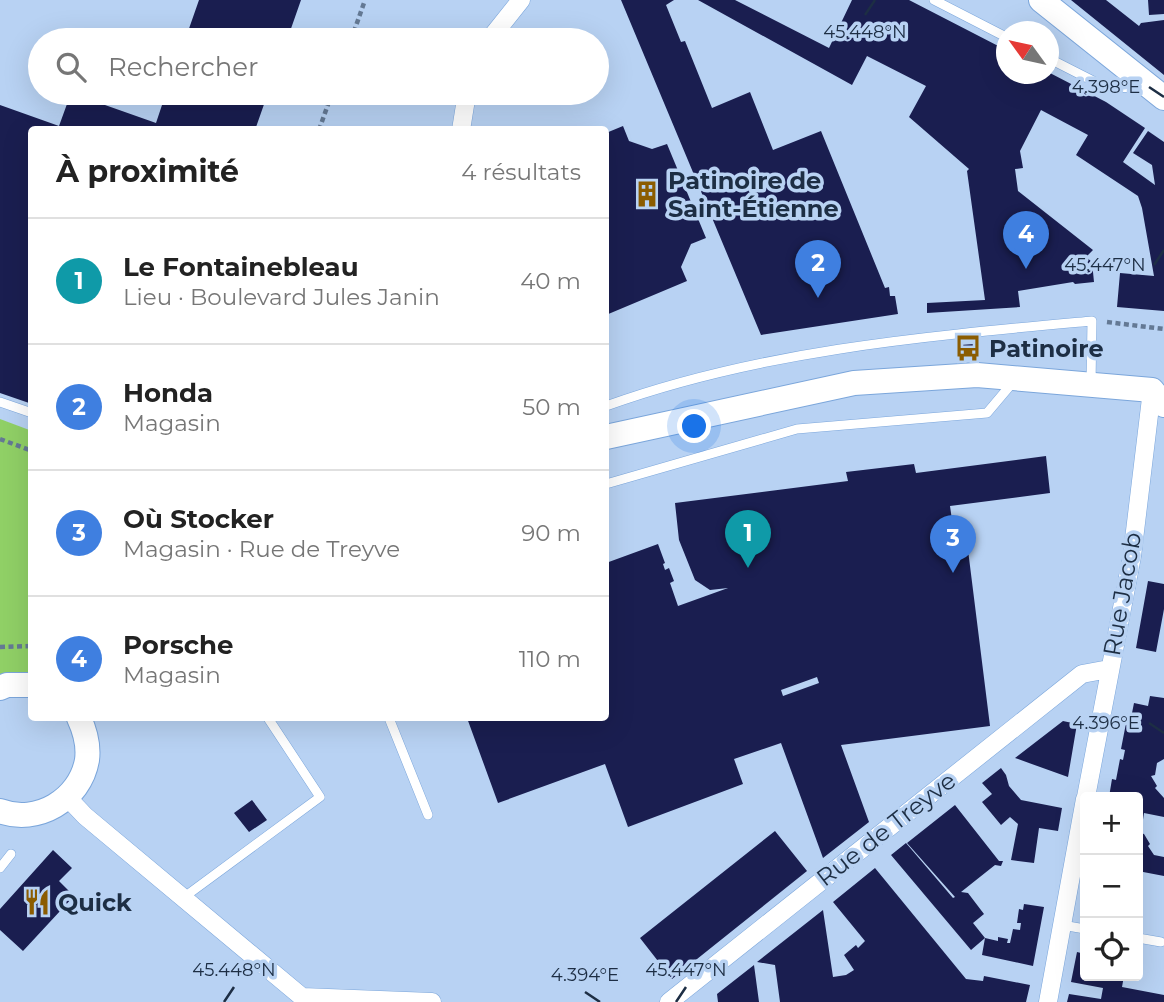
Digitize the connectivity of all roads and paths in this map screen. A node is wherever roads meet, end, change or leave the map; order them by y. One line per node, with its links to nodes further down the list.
1 (365, 0): 5 (path)
2 (521, 0): 6 (street)
3 (934, 0): 7 (lane)
4 (1041, 0): 9 (main road)
5 (355, 28)
6 (499, 28)
7 (996, 32)
8 (1059, 64): 9 (lane)
9 (1158, 93)
10 (328, 105): 12 (path)
11 (465, 105): 13 (street)
12 (320, 126)
13 (462, 126)
14 (1092, 321): 15 (path); 17 (lane); 20 (lane)
15 (1164, 329)
16 (1016, 378): 17 (main road); 22 (main road); 25 (lane)
17 (1091, 385): 18 (main road)
18 (1160, 392): 28 (street, Rue Jacob)
19 (0, 402): 21 (lane)
20 (609, 405)
21 (28, 412)
22 (609, 436)
23 (0, 439): 24 (path)
24 (28, 450)
25 (609, 483)
26 (28, 645): 27 (path)
27 (1, 648)
28 (1109, 669): 34 (street, Rue Jacob); 47 (street, Rue de Treyve)
29 (28, 685): 30 (main road)
30 (0, 688)
31 (81, 721): 35 (main road)
32 (270, 721): 41 (lane)
33 (390, 721): 37 (lane)
34 (1086, 792)
35 (67, 797): 36 (main road); 41 (street)
36 (0, 811)
37 (428, 815)
38 (1080, 826): 42 (street, Rue Jacob)
39 (11, 854): 40 (lane)
40 (0, 869)
41 (183, 898): 46 (street)
42 (1062, 925): 43 (lane); 48 (street, Rue Jacob)
43 (1080, 928)
44 (1143, 939): 45 (lane)
45 (1161, 942)
46 (432, 1002)
47 (669, 1002)
48 (1048, 1002)

